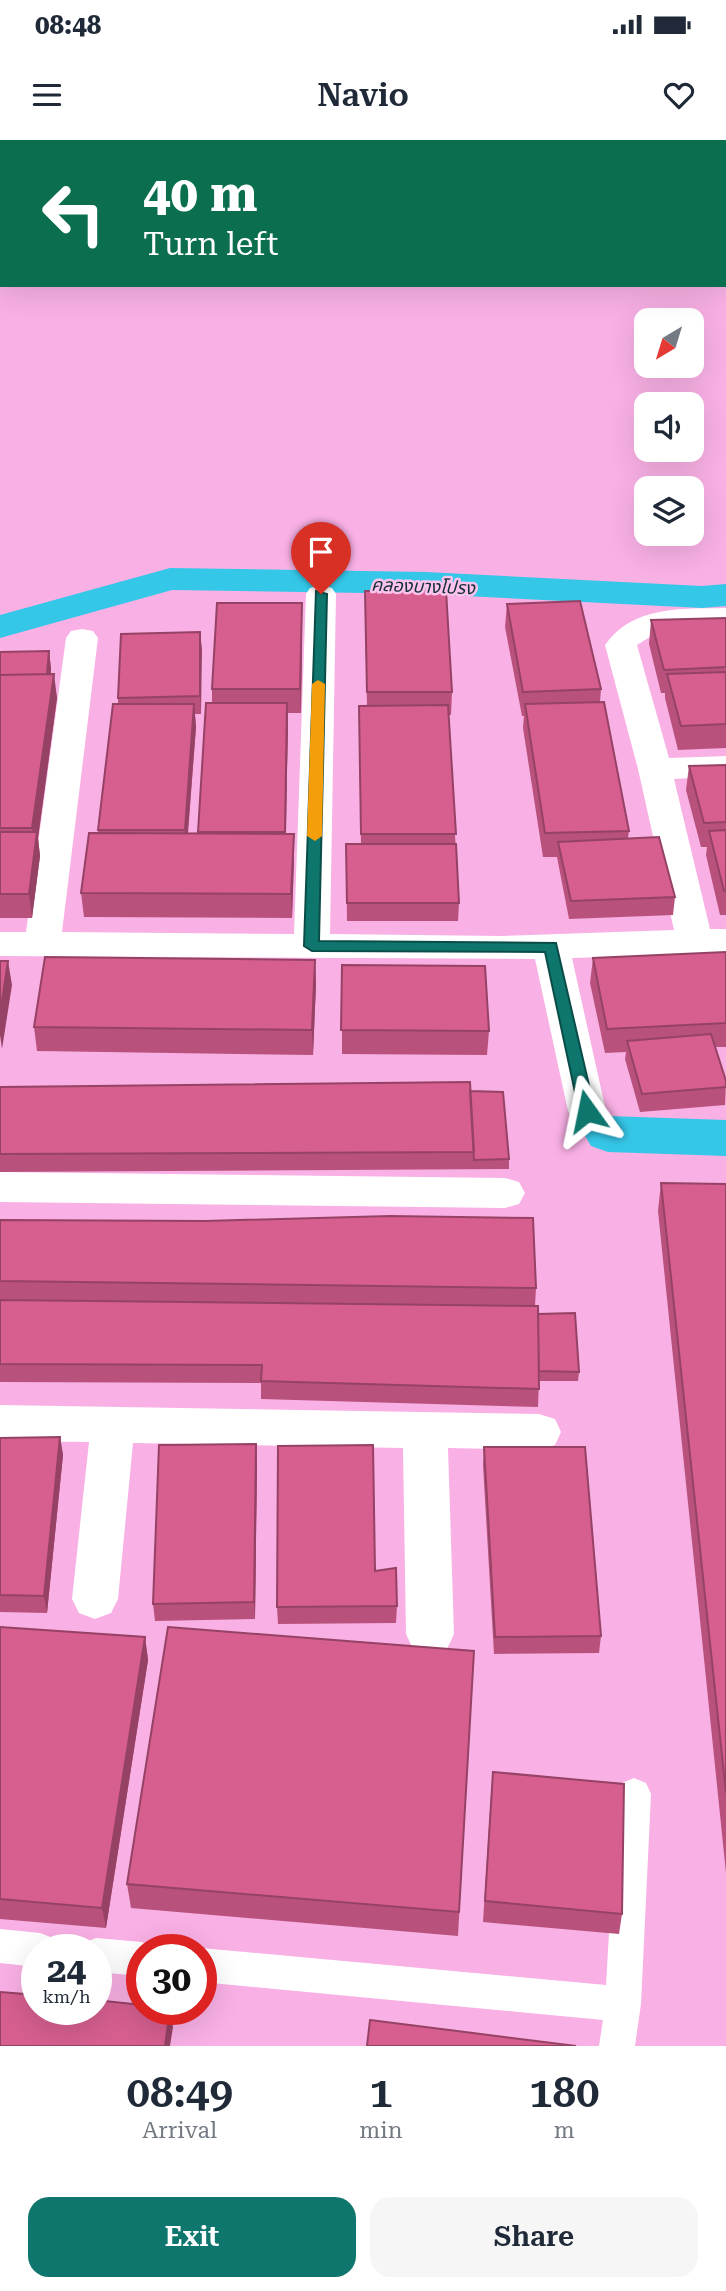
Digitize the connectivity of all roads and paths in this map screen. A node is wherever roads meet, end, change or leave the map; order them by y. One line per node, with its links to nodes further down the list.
1 (321, 594): 9 (street)
2 (726, 617): 5 (street)
3 (82, 638): 8 (street)
4 (726, 766): 5 (street)
5 (655, 769): 6 (street)
6 (711, 941): 10 (street)
7 (0, 944): 8 (street)
8 (42, 944): 9 (street)
9 (312, 946): 10 (street)
10 (551, 947): 11 (street)
11 (587, 1111)
12 (0, 1187): 13 (street)
13 (505, 1193)
14 (0, 1423): 15 (street)
15 (113, 1424): 16 (street); 18 (street)
16 (425, 1430): 17 (street); 19 (street)
17 (539, 1432)
18 (95, 1600)
19 (430, 1634)
20 (635, 1794): 24 (lane)
21 (0, 1946): 22 (lane)
22 (21, 1948)
23 (217, 1966): 24 (lane)
24 (623, 2004): 25 (lane)
25 (617, 2046)

